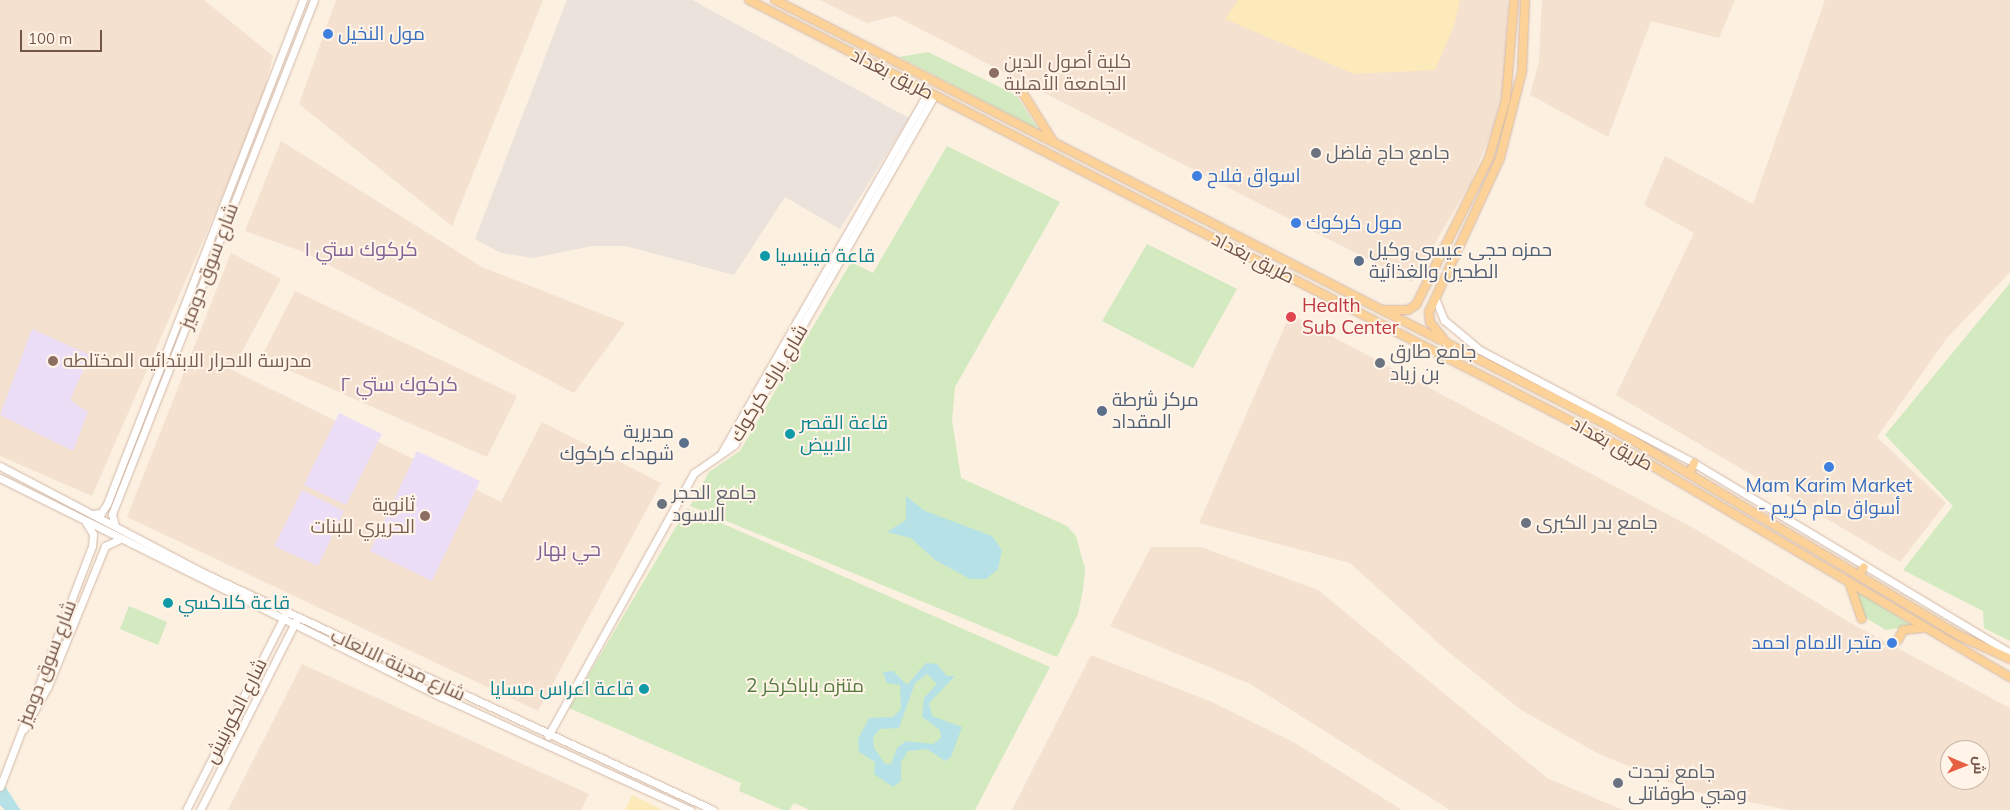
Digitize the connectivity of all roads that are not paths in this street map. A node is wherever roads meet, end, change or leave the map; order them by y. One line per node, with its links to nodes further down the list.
1 (303, 0): 7 (main road, شارع سوق دوميز)
2 (314, 0): 8 (main road, شارع سوق دوميز)
3 (749, 0): 10 (main road, طريق بغداد)
4 (775, 0): 11 (main road, طريق بغداد)
5 (1514, 0): 14 (main road)
6 (1525, 0): 15 (main road)
7 (270, 86): 8 (main road); 18 (main road, شارع سوق دوميز)
8 (278, 89): 19 (main road, شارع سوق دوميز)
9 (1022, 92): 11 (main road)
10 (931, 95): 13 (main road, طريق بغداد); 52 (main road, شارع بارك كركوك)
11 (1054, 143): 12 (main road, طريق بغداد)
12 (1109, 171): 13 (main road); 16 (main road, طريق بغداد)
13 (1103, 181): 27 (main road, طريق بغداد)
14 (1425, 286): 15 (main road); 16 (main road)
15 (1435, 291): 17 (main road); 20 (main road)
16 (1381, 310): 17 (main road, طريق بغداد)
17 (1450, 346): 21 (main road, طريق بغداد)
18 (150, 390): 19 (main road); 28 (main road, شارع سوق دوميز)
19 (160, 393): 29 (main road, شارع سوق دوميز)
20 (1613, 417): 21 (main road); 22 (main road)
21 (1609, 426): 24 (main road, طريق بغداد)
22 (1694, 463): 24 (main road); 32 (main road)
23 (0, 466): 30 (main road, شارع مدينة الالعاب)
24 (1690, 472): 26 (main road, طريق بغداد)
25 (0, 478): 31 (main road, شارع مدينة الالعاب)
26 (1716, 488): 27 (main road); 33 (main road, طريق بغداد)
27 (1708, 499): 38 (main road, طريق بغداد)
28 (107, 504): 29 (main road); 30 (main road)
29 (115, 507): 34 (main road, شارع سوق دوميز)
30 (87, 512): 34 (main road, شارع مدينة الالعاب)
31 (84, 521): 35 (main road, شارع مدينة الالعاب); 51 (main road, شارع سوق دوميز)
32 (1789, 521): 33 (main road); 36 (main road)
33 (1784, 529): 37 (main road, طريق بغداد)
34 (119, 530): 41 (main road, شارع مدينة الالعاب)
35 (123, 540): 41 (main road, شارع مدينة الالعاب); 51 (main road, شارع سوق دوميز)
36 (1864, 567): 37 (main road); 39 (main road)
37 (1859, 576): 40 (main road, طريق بغداد)
38 (1849, 582): 42 (main road); 44 (main road, طريق بغداد)
39 (1905, 591): 40 (main road); 46 (main road)
40 (1900, 599): 47 (main road, طريق بغداد)
41 (285, 615): 43 (main road, شارع مدينة الالعاب); 53 (main road, شارع الكورنيش)
42 (1862, 619)
43 (296, 621): 49 (main road, شارع مدينة الالعاب); 50 (main road, شارع مدينة الالعاب); 54 (main road, شارع الكورنيش)
44 (1922, 628): 45 (main road); 48 (main road, طريق بغداد)
45 (1898, 640)
46 (2010, 653)
47 (2010, 660)
48 (2010, 677)
49 (511, 718): 50 (main road); 52 (main road, شارع مدينة الالعاب)
50 (507, 728): 57 (main road, شارع مدينة الالعاب)
51 (21, 734): 55 (main road)
52 (548, 736): 56 (main road, شارع مدينة الالعاب)
53 (220, 744): 54 (main road); 58 (main road, شارع الكورنيش)
54 (230, 750): 59 (main road, شارع الكورنيش)
55 (0, 787)
56 (670, 790): 57 (main road); 61 (main road, شارع مدينة الالعاب)
57 (666, 800): 60 (main road, شارع مدينة الالعاب)
58 (186, 810)
59 (200, 810)
60 (690, 810)
61 (714, 810)

